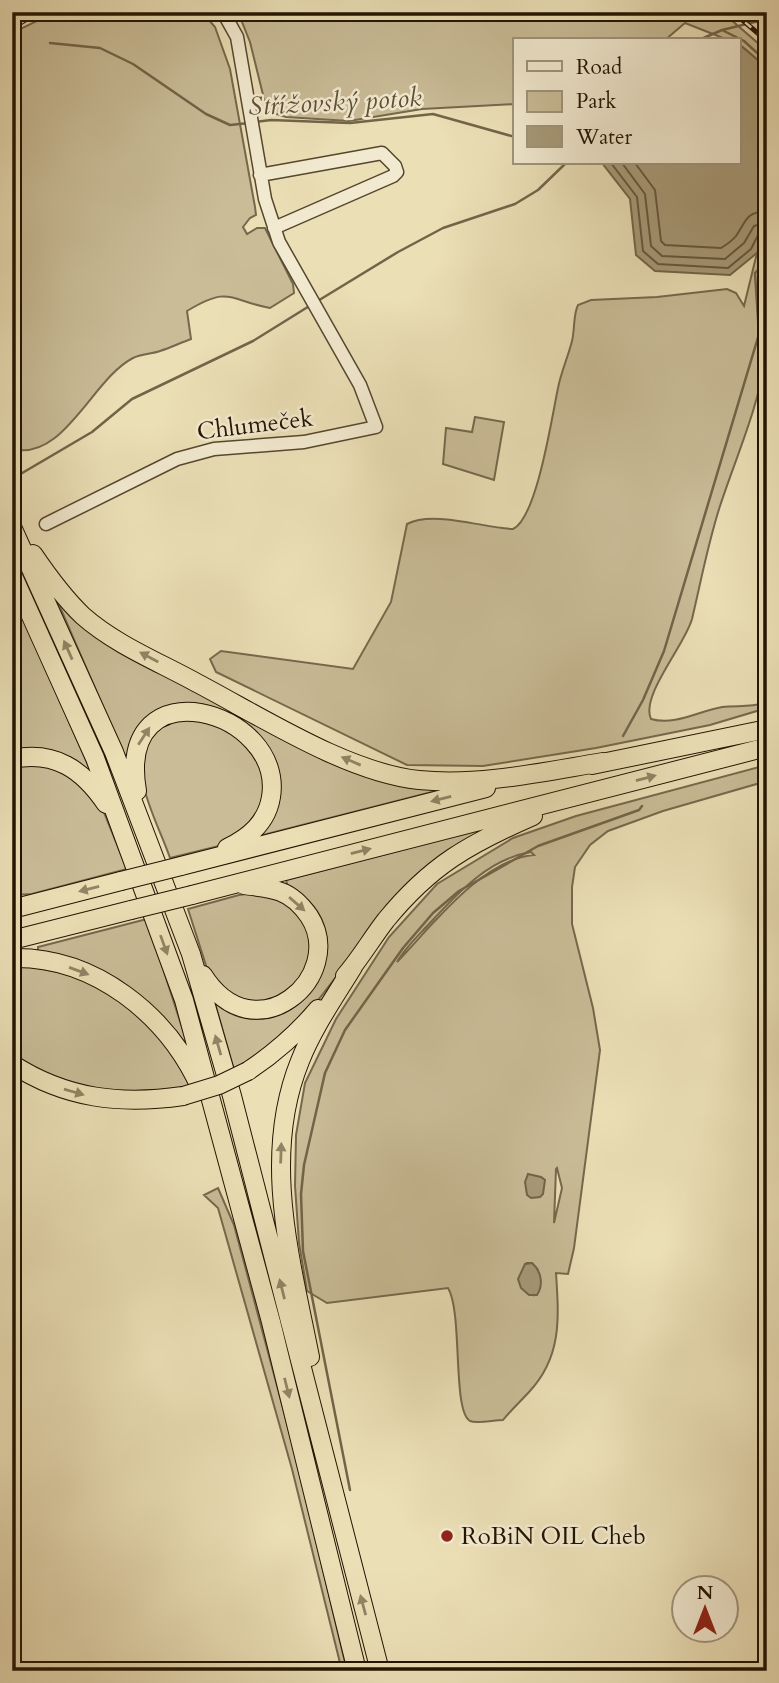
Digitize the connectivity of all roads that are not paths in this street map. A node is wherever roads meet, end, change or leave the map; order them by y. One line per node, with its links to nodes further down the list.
1 (24, 12): 3 (highway)
2 (223, 12): 4 (street)
3 (12, 19)
4 (260, 175): 5 (street); 5 (street)
5 (274, 228): 6 (street, Chlumeček)
6 (46, 524)
7 (12, 526): 12 (highway, one-way to 7); 14 (highway, one-way to 7)
8 (12, 574): 15 (highway)
9 (767, 729): 12 (highway)
10 (767, 747): 13 (highway, one-way to 10)
11 (12, 759): 15 (highway)
12 (603, 762): 16 (highway, one-way to 16)
13 (580, 796): 17 (highway, one-way to 13); 24 (highway)
14 (144, 825): 16 (highway, one-way to 16); 22 (highway)
15 (125, 835): 26 (highway, one-way to 26)
16 (181, 866): 18 (highway, one-way to 18, bridge)
17 (234, 884): 21 (highway, bridge); 22 (highway, one-way to 22)
18 (57, 898): 19 (highway); 20 (highway)
19 (12, 900)
20 (12, 909)
21 (12, 940)
22 (191, 954): 27 (highway, one-way to 22)
23 (12, 958): 26 (highway, one-way to 26)
24 (353, 967): 25 (highway, one-way to 24, bridge); 27 (highway, one-way to 24)
25 (12, 1064)
26 (219, 1129): 28 (highway, one-way to 28)
27 (329, 1474): 29 (highway, one-way to 27)
28 (357, 1671)
29 (380, 1671)

